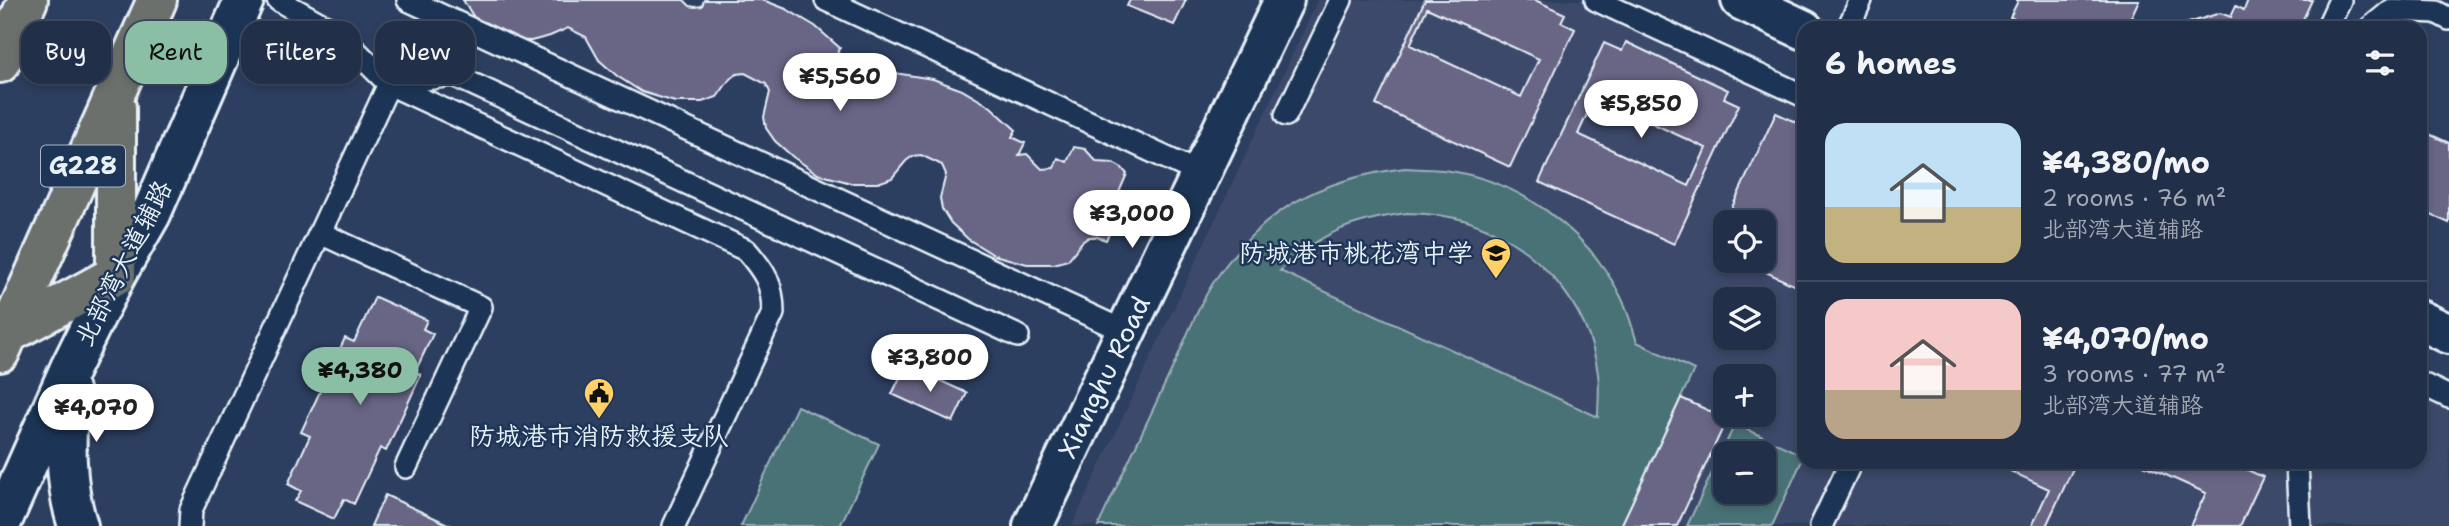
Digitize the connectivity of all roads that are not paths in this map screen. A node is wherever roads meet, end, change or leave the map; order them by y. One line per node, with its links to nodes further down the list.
1 (28, 0): 18 (highway)
2 (157, 0): 23 (highway, G228)
3 (244, 0): 27 (main road, 北部湾大道辅路)
4 (278, 0): 19 (lane)
5 (408, 0): 29 (lane)
6 (826, 0): 25 (lane)
7 (1284, 0): 25 (main road, Xianghu Road)
8 (1341, 0): 24 (lane)
9 (1596, 0): 22 (lane)
10 (1741, 0): 17 (main road)
11 (1861, 0): 14 (lane)
12 (2340, 0): 15 (lane)
13 (2449, 19): 16 (lane)
14 (1851, 21)
15 (2330, 21)
16 (2379, 21)
17 (1797, 27)
18 (0, 63)
19 (375, 70)
20 (389, 84): 26 (lane); 42 (lane)
21 (472, 84): 31 (lane)
22 (1797, 93)
23 (116, 94): 27 (highway); 32 (highway, G228)
24 (1286, 115)
25 (1201, 174): 29 (main road, Xianghu Road)
26 (320, 233): 36 (lane); 41 (lane)
27 (116, 275): 32 (highway); 33 (main road, 北部湾大道辅路)
28 (2427, 323): 30 (main road)
29 (1126, 332): 43 (main road, Xianghu Road)
30 (2449, 334)
31 (1018, 336)
32 (4, 342)
33 (69, 368): 39 (main road, 北部湾大道辅路); 40 (main road)
34 (2427, 386): 35 (lane)
35 (2449, 397)
36 (406, 467)
37 (1848, 469): 44 (lane)
38 (2297, 469): 45 (lane)
39 (0, 526)
40 (78, 526)
41 (190, 526)
42 (674, 526)
43 (1033, 526)
44 (1821, 526)
45 (2300, 526)

